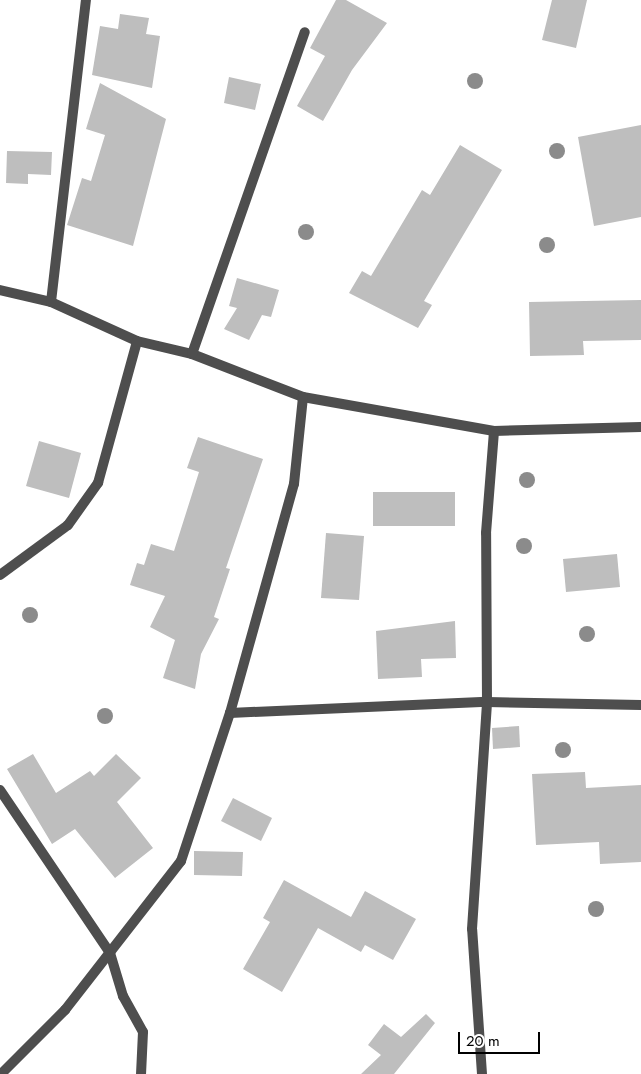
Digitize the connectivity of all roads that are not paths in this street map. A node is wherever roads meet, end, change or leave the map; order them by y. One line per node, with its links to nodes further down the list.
1 (86, 0): 4 (street)
2 (305, 32): 6 (street)
3 (0, 290): 4 (street)
4 (51, 302): 5 (street)
5 (136, 342): 6 (street); 10 (street)
6 (192, 354): 7 (street)
7 (303, 397): 9 (street); 13 (street)
8 (641, 427): 9 (street)
9 (494, 431): 11 (street)
10 (0, 575)
11 (487, 702): 12 (street); 13 (street); 18 (street)
12 (641, 705)
13 (230, 713): 15 (street)
14 (0, 790): 15 (street)
15 (110, 953): 16 (street); 17 (street)
16 (1, 1074)
17 (141, 1074)
18 (482, 1074)

